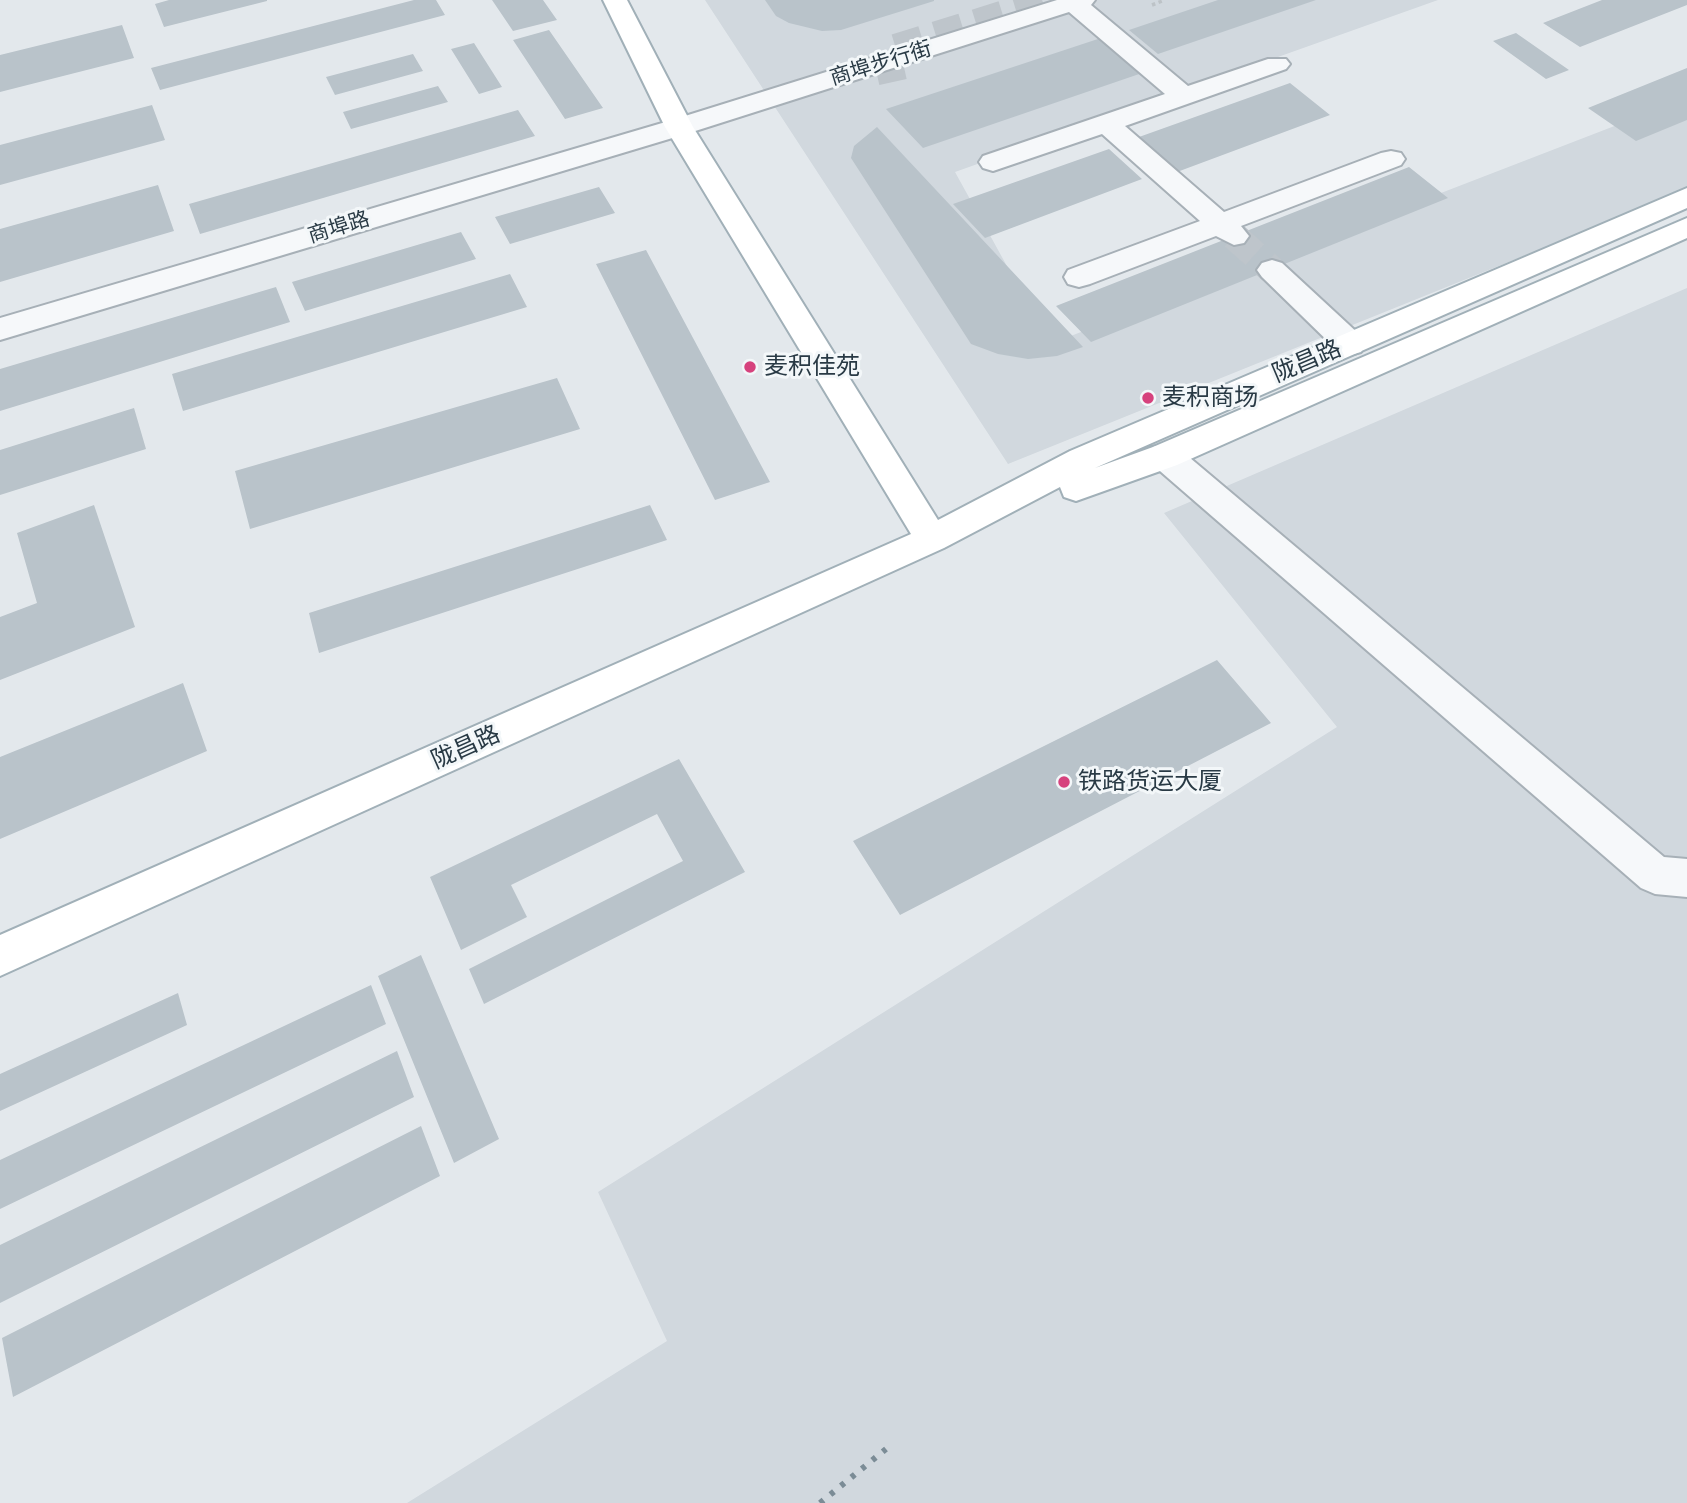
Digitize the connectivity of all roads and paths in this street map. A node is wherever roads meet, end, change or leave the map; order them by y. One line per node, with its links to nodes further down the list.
1 (615, 0): 8 (main road)
2 (1165, 0): 4 (path)
3 (1078, 2): 6 (street); 8 (street, 商埠步行街)
4 (1152, 5)
5 (1277, 64): 6 (street)
6 (1184, 96): 7 (street)
7 (1106, 123): 10 (street); 13 (street)
8 (679, 127): 16 (street, 商埠路); 19 (main road)
9 (1391, 159): 13 (street)
10 (993, 162)
11 (1687, 197): 17 (main road, 陇昌路)
12 (1687, 227): 18 (main road, 陇昌路)
13 (1227, 230): 15 (street)
14 (1272, 270): 17 (street)
15 (1079, 277)
16 (0, 329)
17 (1350, 344): 19 (main road, 陇昌路)
18 (1165, 456): 19 (main road, 陇昌路); 20 (street)
19 (932, 539): 21 (main road, 陇昌路)
20 (1687, 878)
21 (0, 956)

